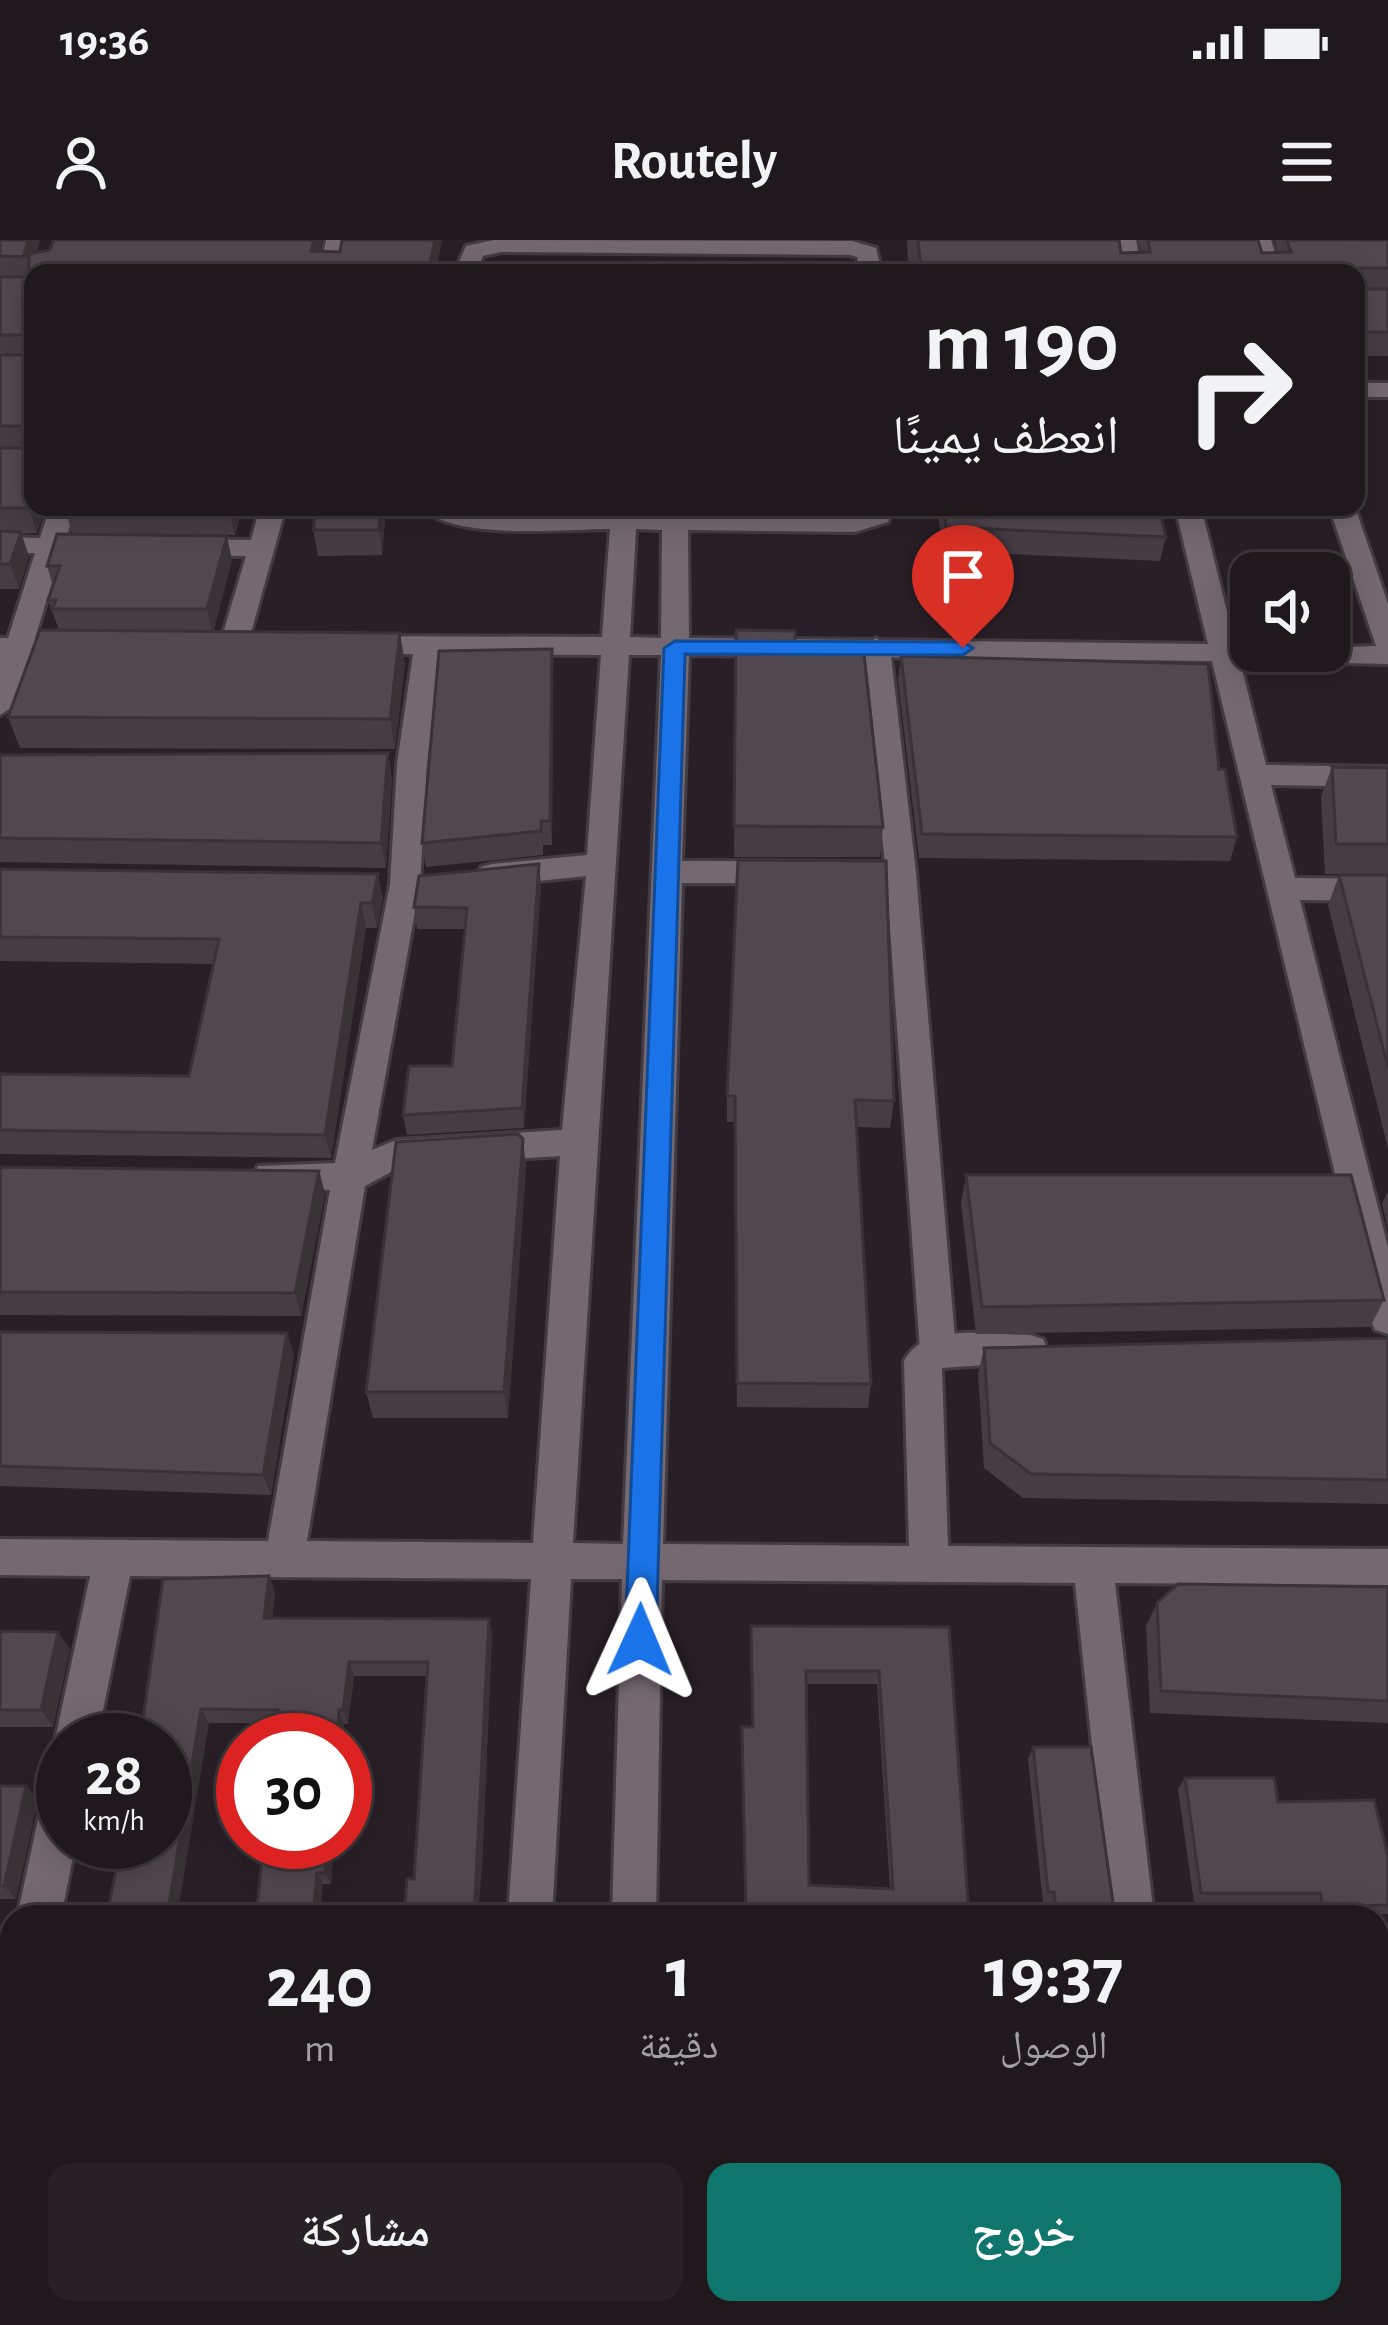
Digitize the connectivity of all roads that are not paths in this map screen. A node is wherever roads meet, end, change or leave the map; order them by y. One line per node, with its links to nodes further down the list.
1 (633, 244): 2 (street); 3 (street)
2 (686, 244): 4 (street)
3 (467, 264)
4 (870, 264)
5 (60, 516): 16 (street)
6 (269, 516): 19 (street)
7 (447, 516): 8 (street)
8 (557, 516)
9 (623, 516): 27 (street)
10 (675, 516): 28 (street)
11 (713, 516): 12 (street)
12 (879, 516)
13 (1189, 516): 29 (street)
14 (1345, 516): 21 (street)
15 (0, 545): 16 (street)
16 (50, 545): 17 (street); 24 (street)
17 (119, 546)
18 (166, 547): 19 (street)
19 (259, 548): 26 (street)
20 (428, 644): 22 (street); 27 (street); 42 (street)
21 (1388, 644)
22 (320, 646)
23 (876, 646): 28 (street); 29 (street); 36 (street)
24 (10, 647): 25 (street); 31 (street)
25 (114, 647)
26 (232, 647)
27 (614, 647): 28 (street); 34 (street)
28 (675, 648): 35 (street)
29 (1223, 654): 30 (street); 32 (street)
30 (1388, 655)
31 (0, 706)
32 (1252, 776): 33 (street); 38 (street)
33 (1388, 777)
34 (602, 864): 37 (street); 40 (street)
35 (666, 872): 36 (street); 52 (street)
36 (901, 873): 47 (street)
37 (470, 878)
38 (1280, 889): 39 (street); 45 (street)
39 (1388, 890)
40 (578, 1142): 42 (street); 51 (street)
41 (235, 1175): 42 (street)
42 (352, 1177): 44 (street)
43 (274, 1335): 44 (street)
44 (320, 1335): 50 (street)
45 (1380, 1337)
46 (1056, 1350): 47 (street)
47 (938, 1351): 53 (street)
48 (0, 1557): 49 (street)
49 (114, 1558): 50 (street); 56 (street)
50 (285, 1559): 51 (street)
51 (551, 1561): 52 (street); 59 (street)
52 (642, 1562): 53 (street); 60 (street)
53 (928, 1564): 54 (street)
54 (1094, 1566): 55 (street); 61 (street)
55 (1388, 1567)
56 (82, 1713)
57 (49, 1869): 58 (street)
58 (41, 1905)
59 (531, 1905)
60 (634, 1905)
61 (1131, 1905)

